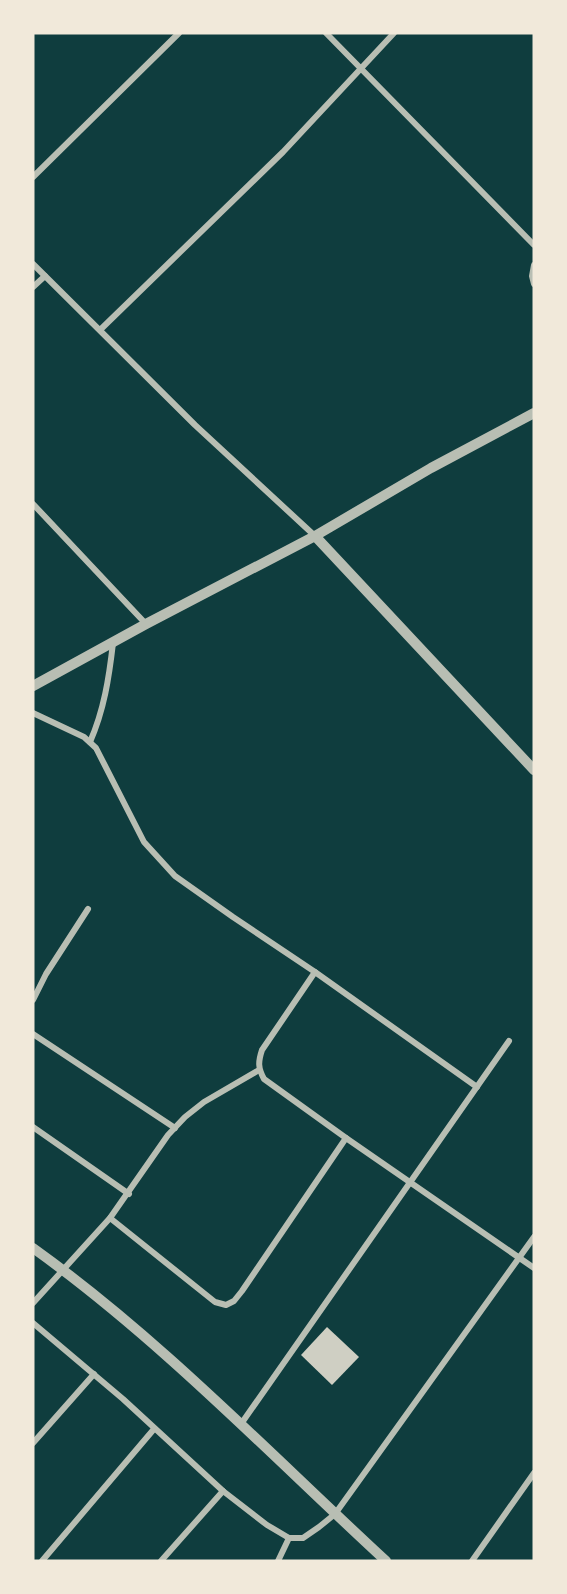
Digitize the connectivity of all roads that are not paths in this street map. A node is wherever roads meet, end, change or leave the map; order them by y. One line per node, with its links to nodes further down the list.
1 (326, 33): 4 (street)
2 (394, 33): 4 (street)
3 (174, 35): 5 (street)
4 (362, 68): 6 (street); 12 (street)
5 (33, 177)
6 (534, 245)
7 (33, 264): 9 (street)
8 (534, 265): 10 (street)
9 (45, 276): 11 (street); 12 (street)
10 (534, 284)
11 (33, 287)
12 (100, 330): 15 (street)
13 (534, 413): 15 (street)
14 (33, 504): 16 (street)
15 (315, 536): 16 (street); 21 (street)
16 (146, 624): 17 (street)
17 (113, 642): 18 (street); 20 (street)
18 (33, 686)
19 (33, 713): 20 (street)
20 (90, 742): 23 (street)
21 (534, 770)
22 (88, 909): 24 (street)
23 (315, 972): 27 (street); 28 (street)
24 (33, 1000)
25 (33, 1034): 30 (street)
26 (509, 1041): 28 (street)
27 (259, 1070): 30 (street); 31 (street)
28 (477, 1087): 32 (street)
29 (33, 1127): 33 (street)
30 (175, 1128): 33 (street)
31 (346, 1138): 32 (street); 34 (street)
32 (411, 1182): 37 (street); 43 (street)
33 (129, 1194): 34 (street)
34 (110, 1218): 39 (street)
35 (534, 1237): 37 (street)
36 (33, 1248): 39 (street)
37 (519, 1257): 38 (street); 48 (street)
38 (534, 1268)
39 (64, 1270): 40 (street); 43 (street)
40 (33, 1303)
41 (33, 1323): 42 (street)
42 (94, 1374): 44 (street); 45 (street)
43 (241, 1425): 48 (street)
44 (154, 1430): 47 (street); 50 (street)
45 (33, 1443)
46 (534, 1473): 54 (street)
47 (223, 1491): 49 (street); 51 (street)
48 (335, 1514): 49 (street); 53 (street)
49 (289, 1538): 52 (street)
50 (42, 1561)
51 (161, 1561)
52 (278, 1561)
53 (386, 1561)
54 (472, 1561)

